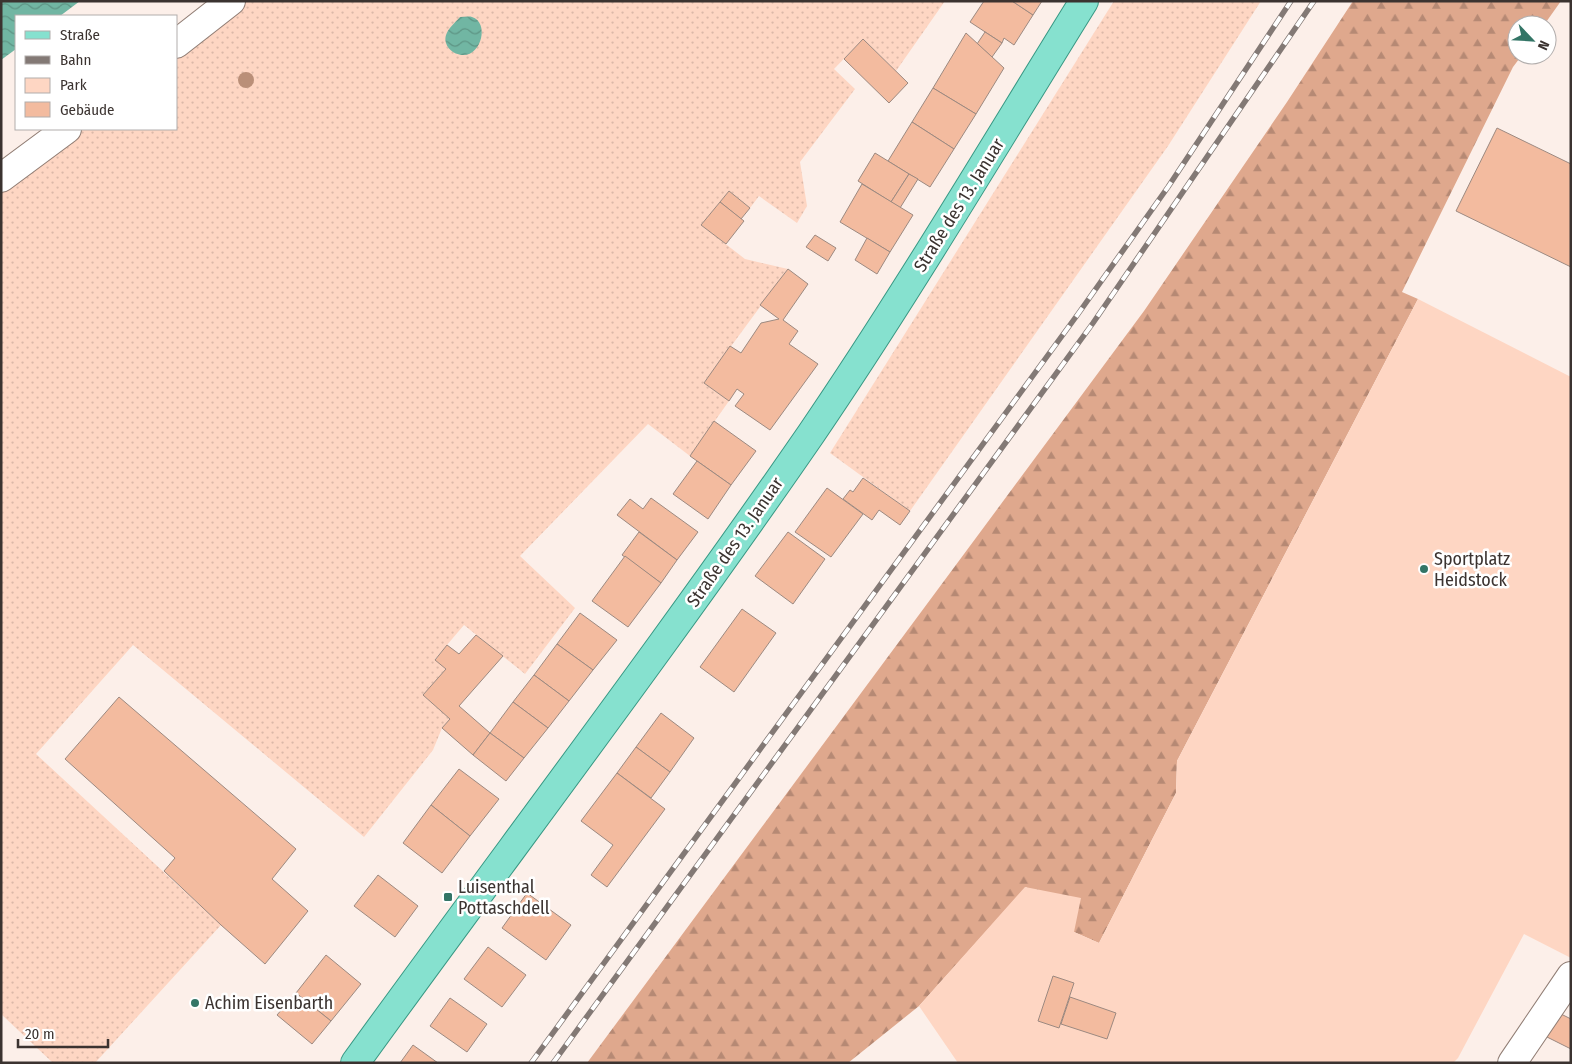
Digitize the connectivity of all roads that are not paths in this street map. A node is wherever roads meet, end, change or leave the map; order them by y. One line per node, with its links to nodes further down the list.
1 (231, 1): 3 (lane)
2 (1084, 1): 7 (main road, Straße des 13. Januar)
3 (178, 42)
4 (66, 130): 5 (lane)
5 (1, 178)
6 (1571, 976): 8 (lane)
7 (354, 1063)
8 (1512, 1063)

